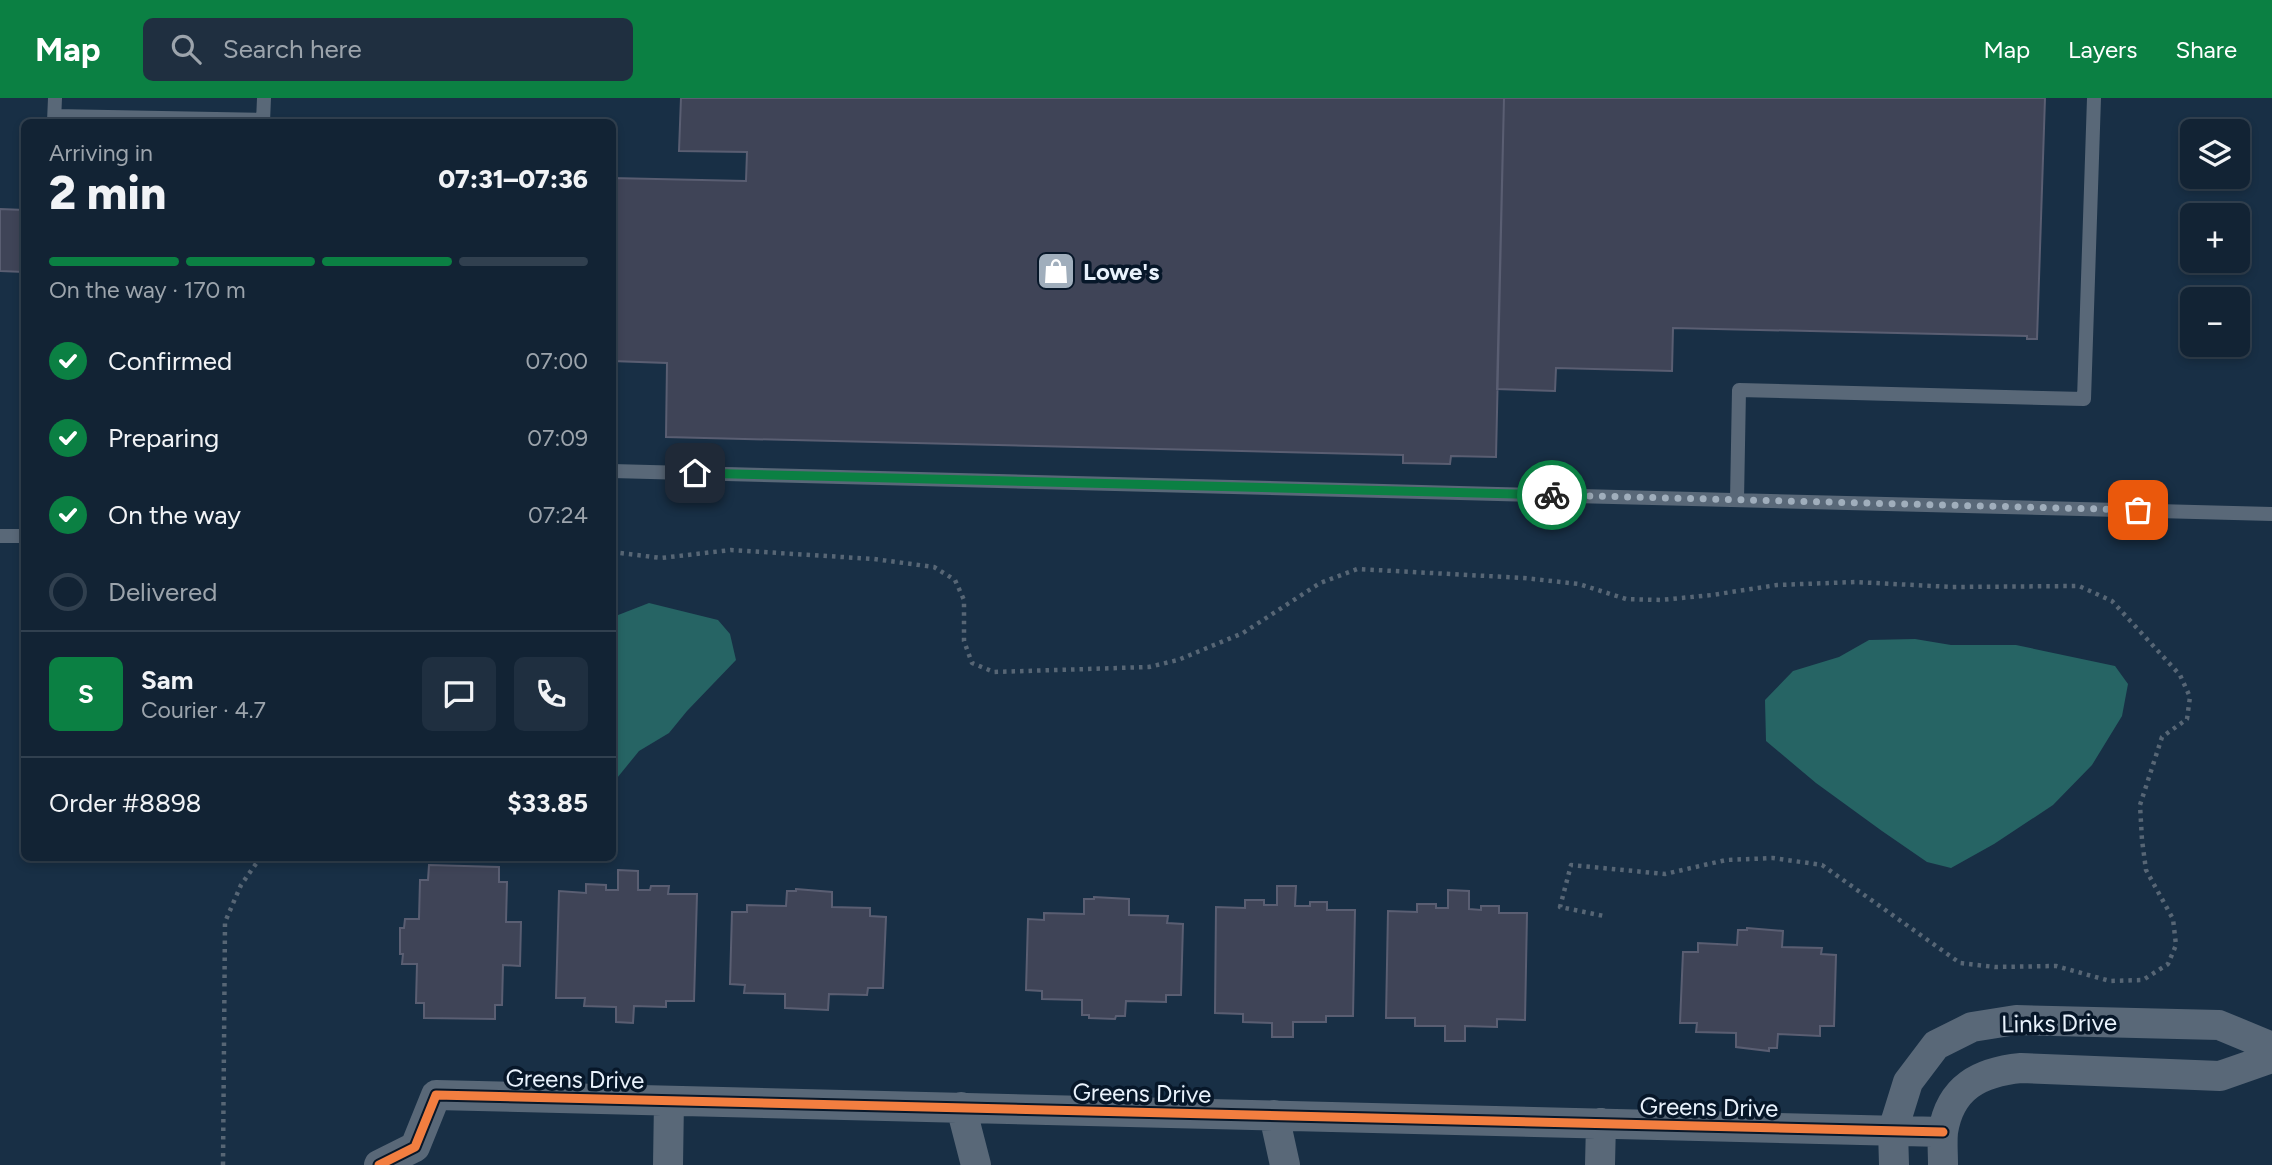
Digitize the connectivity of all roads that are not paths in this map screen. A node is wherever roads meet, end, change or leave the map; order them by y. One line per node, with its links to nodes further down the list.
1 (55, 98): 4 (lane)
2 (264, 98): 5 (lane)
3 (2094, 98): 7 (lane)
4 (54, 119)
5 (263, 119)
6 (616, 471): 7 (lane)
7 (1737, 500): 8 (lane)
8 (2272, 514)
9 (0, 536): 10 (lane)
10 (21, 536)
11 (2272, 1047): 17 (street, Links Drive)
12 (2272, 1058): 18 (street, Links Drive)
13 (669, 1101): 14 (street, Greens Drive); 19 (street, Greens Drive); 20 (street)
14 (961, 1107): 15 (street, Greens Drive); 21 (street)
15 (1274, 1115): 16 (street, Greens Drive); 22 (street)
16 (1601, 1123): 17 (street, Greens Drive); 23 (street)
17 (1893, 1130): 18 (street, Greens Drive); 24 (street, Links Drive)
18 (1943, 1132): 25 (street, Links Drive)
19 (379, 1165)
20 (668, 1165)
21 (976, 1165)
22 (1285, 1165)
23 (1600, 1165)
24 (1894, 1165)
25 (1943, 1165)

